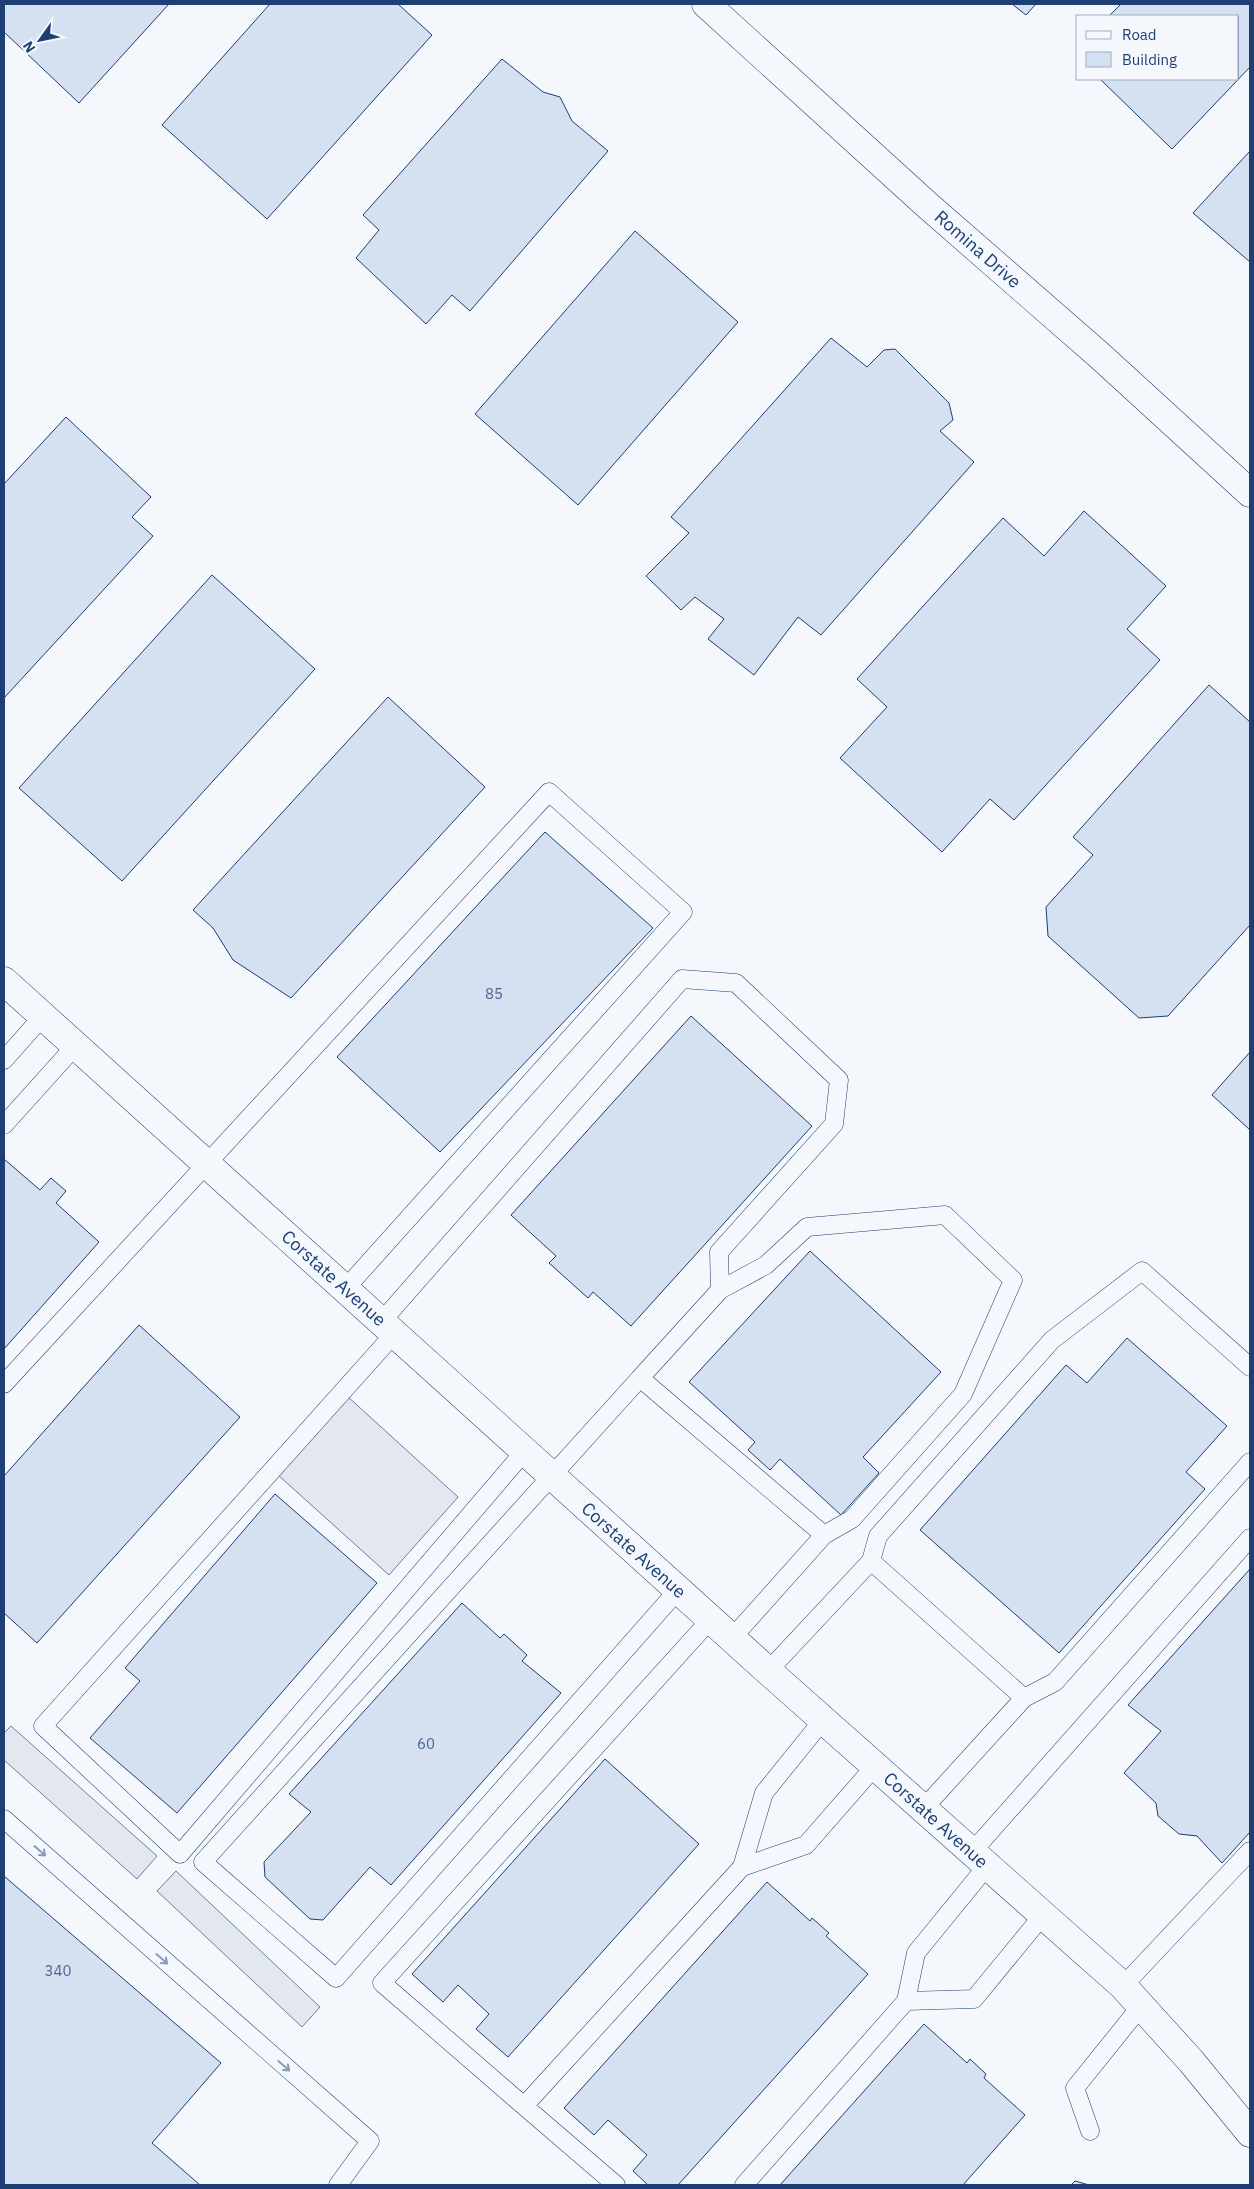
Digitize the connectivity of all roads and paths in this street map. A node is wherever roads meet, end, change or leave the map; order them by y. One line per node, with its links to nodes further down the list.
1 (706, 4): 2 (street, Romina Drive)
2 (1250, 493)
3 (4, 981): 4 (street, Corstate Avenue)
4 (43, 1016): 5 (street, Corstate Avenue); 6 (lane)
5 (76, 1045): 7 (lane); 8 (street, Corstate Avenue)
6 (4, 1060)
7 (4, 1125)
8 (206, 1165): 9 (street, Corstate Avenue); 9 (lane); 14 (lane)
9 (346, 1288): 11 (street, Corstate Avenue)
10 (720, 1290): 11 (lane); 13 (lane); 18 (lane)
11 (388, 1327): 15 (street, Corstate Avenue); 15 (lane)
12 (1250, 1367): 20 (lane)
13 (640, 1378): 17 (lane); 18 (lane)
14 (4, 1384)
15 (524, 1452): 17 (street, Corstate Avenue)
16 (1250, 1462): 25 (lane)
17 (551, 1476): 21 (street, Corstate Avenue); 21 (lane)
18 (824, 1535): 23 (lane)
19 (1250, 1538): 31 (lane)
20 (871, 1560): 24 (lane); 25 (lane)
21 (678, 1590): 22 (street, Corstate Avenue)
22 (711, 1619): 23 (street, Corstate Avenue); 37 (lane)
23 (732, 1638): 24 (street, Corstate Avenue)
24 (768, 1671): 26 (street, Corstate Avenue)
25 (1024, 1698): 28 (lane)
26 (823, 1720): 27 (street, Corstate Avenue); 32 (lane)
27 (875, 1766): 28 (street, Corstate Avenue); 32 (lane)
28 (923, 1809): 31 (street, Corstate Avenue)
29 (4, 1819): 40 (lane, one-way to 40)
30 (1250, 1852): 34 (lane)
31 (980, 1859): 33 (street, Corstate Avenue); 35 (lane)
32 (742, 1867): 37 (lane)
33 (1043, 1915): 34 (street, Corstate Avenue); 35 (lane)
34 (1123, 1986): 36 (street, Corstate Avenue)
35 (906, 2001): 42 (lane)
36 (1141, 2006): 38 (lane); 39 (street, Corstate Avenue)
37 (524, 2106): 41 (lane)
38 (1090, 2131)
39 (1250, 2133)
40 (338, 2185)
41 (616, 2185)
42 (744, 2185)

